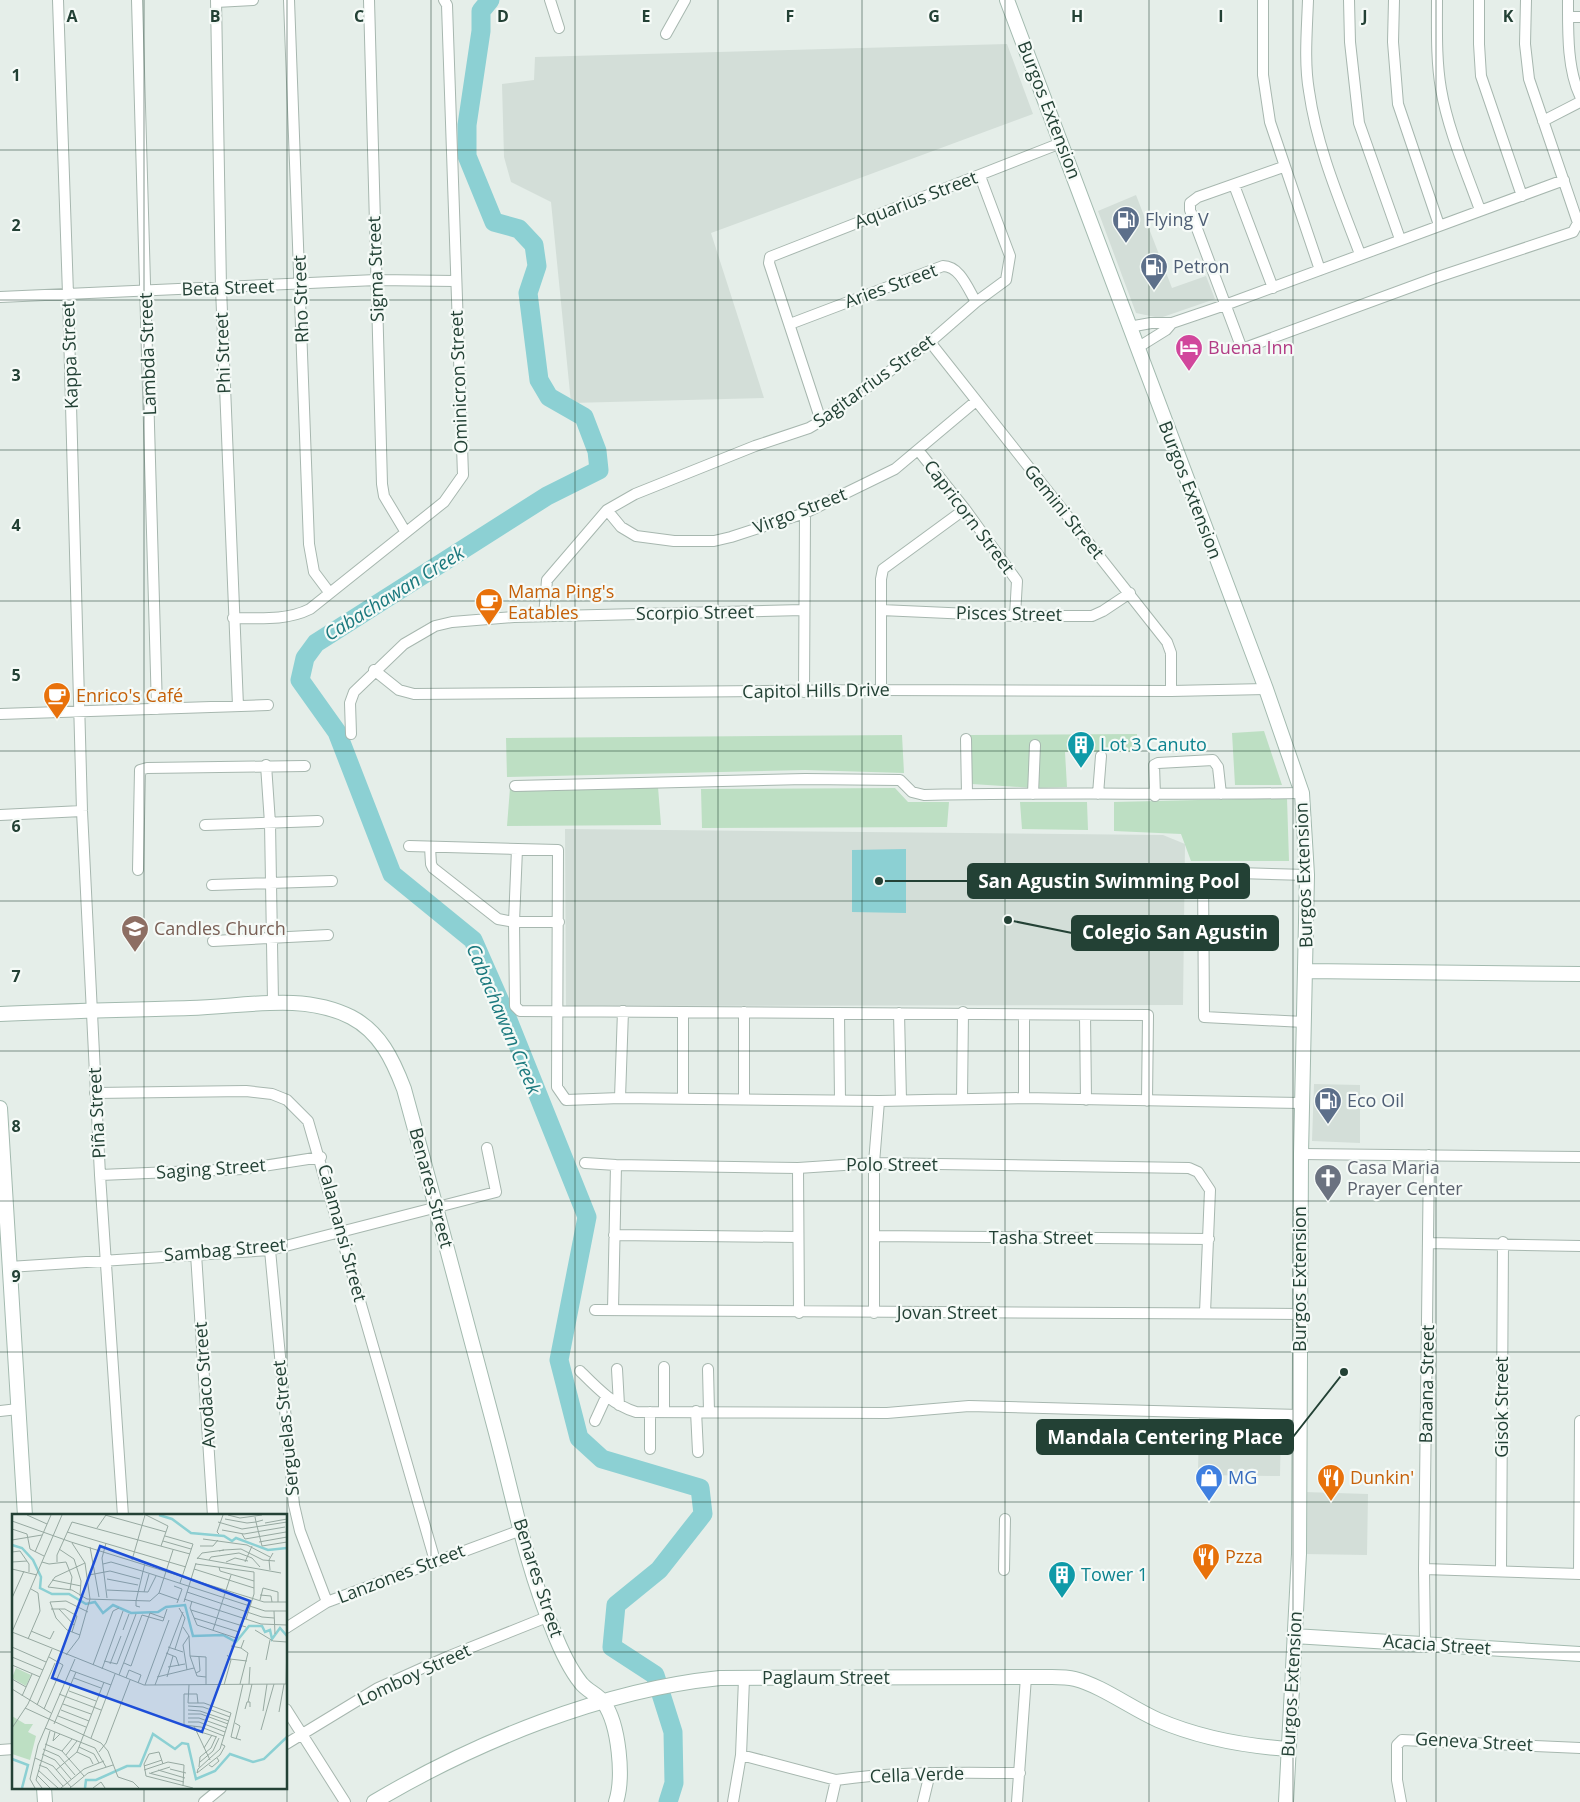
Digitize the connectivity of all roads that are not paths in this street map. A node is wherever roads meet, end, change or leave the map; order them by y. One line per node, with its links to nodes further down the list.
1 (58, 0): 43 (street, Kappa Street)
2 (137, 0): 42 (street, Lambda Street)
3 (253, 0): 17 (street)
4 (289, 0): 39 (street, Rho Street)
5 (369, 0): 37 (street, Sigma Street)
6 (550, 0): 21 (street)
7 (685, 0): 22 (street)
8 (1007, 0): 26 (street, Burgos Extension)
9 (1263, 0): 27 (street)
10 (1308, 0): 35 (street)
11 (1349, 0): 34 (street)
12 (1394, 0): 33 (street)
13 (1437, 0): 32 (street)
14 (1479, 0): 31 (street)
15 (1526, 0): 25 (street)
16 (1568, 0): 19 (street)
17 (216, 1): 40 (street, Phi Street)
18 (445, 3): 38 (street, Ominicron Street)
19 (1568, 17): 20 (street); 23 (street)
20 (1580, 17)
21 (559, 28)
22 (666, 34)
23 (1580, 96)
24 (1580, 102): 25 (street)
25 (1543, 121): 29 (street)
26 (1061, 143): 28 (street, Aquarius Street); 49 (street, Burgos Extension)
27 (1283, 167): 30 (street); 36 (street)
28 (980, 176): 45 (street, Sagitarrius Street); 48 (street, Aquarius Street)
29 (1564, 180): 31 (street); 46 (street)
30 (1234, 184): 41 (street); 46 (street)
31 (1522, 196): 32 (street)
32 (1480, 210): 33 (street)
33 (1439, 224): 34 (street)
34 (1400, 240): 35 (street)
35 (1360, 254): 36 (street)
36 (1320, 270): 41 (street)
37 (376, 280): 38 (street, Beta Street); 39 (street, Beta Street); 58 (street, Sigma Street)
38 (455, 281): 58 (street, Ominicron Street)
39 (301, 285): 40 (street, Beta Street); 59 (street, Rho Street)
40 (221, 288): 42 (street, Beta Street); 65 (street, Phi Street)
41 (1273, 288): 46 (street)
42 (146, 290): 43 (street, Beta Street); 73 (street, Lambda Street)
43 (68, 294): 44 (street, Beta Street); 74 (street, Kappa Street)
44 (0, 297)
45 (976, 302): 48 (street, Aries Street); 50 (street, Sagitarrius Street)
46 (1225, 305): 47 (street)
47 (1172, 323): 49 (street); 51 (street)
48 (790, 324): 53 (street)
49 (1129, 327): 51 (street, Burgos Extension)
50 (930, 342): 52 (street, Gemini Street); 53 (street, Sagitarrius Street)
51 (1137, 348): 67 (street, Burgos Extension)
52 (976, 401): 54 (street, Virgo Street); 60 (street, Gemini Street)
53 (821, 422): 56 (street, Sagitarrius Street)
54 (918, 450): 55 (street, Capricorn Street); 57 (street, Virgo Street)
55 (965, 509): 62 (street); 64 (street, Capricorn Street)
56 (607, 510): 57 (street, Virgo Street); 63 (street, Sagitarrius Street)
57 (805, 512): 61 (street)
58 (405, 531): 59 (street, Ominicron Street)
59 (329, 592): 65 (street, Ominicron Street)
60 (1130, 593): 64 (street, Pisces Street); 69 (street, Gemini Street)
61 (803, 610): 63 (street, Scorpio Street); 70 (street)
62 (881, 610): 64 (street, Pisces Street); 68 (street)
63 (544, 616): 66 (street, Scorpio Street)
64 (1015, 616)
65 (233, 618): 72 (street, Phi Street)
66 (374, 670): 70 (street, Capitol Hills Drive); 76 (street, Scorpio Street)
67 (1266, 689): 69 (street, Capitol Hills Drive); 83 (street, Burgos Extension)
68 (881, 690): 69 (street, Capitol Hills Drive); 70 (street, Capitol Hills Drive)
69 (1171, 691)
70 (804, 692)
71 (268, 705): 72 (street)
72 (238, 706): 73 (street)
73 (157, 708): 74 (street)
74 (80, 711): 75 (street); 89 (street, Piña Street)
75 (0, 714)
76 (351, 734)
77 (966, 739): 84 (street)
78 (1034, 745): 85 (street)
79 (1101, 756): 86 (street)
80 (266, 765): 81 (street); 92 (street); 97 (street)
81 (305, 766)
82 (515, 786): 84 (street)
83 (1302, 793): 87 (street); 98 (street, Burgos Extension)
84 (967, 794): 85 (street)
85 (1033, 794): 86 (street)
86 (1098, 794): 88 (street)
87 (1221, 794): 88 (street); 88 (street)
88 (1155, 796)
89 (82, 811): 90 (street); 110 (street, Piña Street)
90 (0, 815)
91 (318, 821): 92 (street)
92 (270, 823): 93 (street); 100 (street)
93 (205, 826)
94 (409, 846): 95 (street)
95 (430, 847): 96 (street); 102 (street)
96 (517, 849): 102 (street); 103 (street)
97 (138, 870)
98 (1306, 875): 107 (street, Burgos Extension); 121 (street)
99 (332, 881): 100 (street)
100 (271, 883): 101 (street); 105 (street)
101 (212, 885)
102 (514, 922): 103 (street); 111 (street)
103 (559, 922): 111 (street)
104 (328, 935): 105 (street)
105 (272, 938): 106 (street); 109 (street)
106 (213, 941)
107 (1306, 971): 108 (street); 121 (street, Burgos Extension)
108 (1580, 974)
109 (273, 1002): 110 (street, Benares Street); 145 (street, Benares Street)
110 (91, 1009): 118 (street, Benares Street); 122 (street, Piña Street)
111 (558, 1012): 112 (street); 123 (street)
112 (623, 1012): 113 (street); 123 (street)
113 (683, 1012): 114 (street); 125 (street)
114 (744, 1012): 116 (street); 126 (street)
115 (963, 1012): 117 (street); 120 (street); 127 (street)
116 (839, 1013): 117 (street); 128 (street)
117 (900, 1013): 129 (street)
118 (0, 1014)
119 (1085, 1014): 120 (street); 130 (street); 132 (street)
120 (1024, 1015): 124 (street)
121 (1304, 1022): 133 (street, Burgos Extension)
122 (95, 1093): 138 (street, Calamansi Street); 144 (street, Piña Street)
123 (620, 1098): 125 (street)
124 (1024, 1098): 127 (street); 130 (street)
125 (683, 1099): 126 (street)
126 (744, 1099): 128 (street)
127 (962, 1099): 129 (street)
128 (840, 1100): 131 (street)
129 (900, 1100): 131 (street)
130 (1086, 1100): 132 (street)
131 (879, 1101): 141 (street)
132 (1148, 1102): 133 (street)
133 (1302, 1103): 136 (street, Burgos Extension)
134 (0, 1108): 157 (street)
135 (487, 1148): 145 (street, Sambag Street)
136 (1301, 1154): 137 (street); 163 (street, Burgos Extension)
137 (1430, 1155): 139 (street); 151 (street, Banana Street)
138 (321, 1157): 144 (street, Saging Street); 146 (street, Calamansi Street)
139 (1580, 1158)
140 (585, 1162): 142 (street, Polo Street)
141 (874, 1164): 143 (street, Polo Street); 148 (street); 150 (street, Polo Street)
142 (616, 1165): 143 (street, Polo Street); 147 (street)
143 (798, 1168): 149 (street)
144 (100, 1175): 156 (street, Piña Street)
145 (437, 1209): 146 (street, Sambag Street); 185 (street, Benares Street)
146 (342, 1233): 154 (street, Sambag Street); 186 (street, Calamansi Street)
147 (614, 1235): 149 (street); 159 (street)
148 (874, 1236): 150 (street, Tasha Street); 161 (street)
149 (797, 1237): 160 (street)
150 (1209, 1239): 162 (street)
151 (1429, 1242): 152 (street); 187 (street, Banana Street)
152 (1503, 1242): 153 (street); 189 (street, Gisok Street)
153 (1580, 1246)
154 (270, 1250): 155 (street, Sambag Street); 191 (street, Serguelas Street)
155 (196, 1254): 156 (street, Sambag Street); 183 (street, Avodaco Street)
156 (105, 1260): 157 (street, Sambag Street); 182 (street, Piña Street)
157 (9, 1267): 170 (street)
158 (595, 1310): 159 (street, Jovan Street)
159 (613, 1310): 160 (street, Jovan Street)
160 (799, 1313): 161 (street, Jovan Street)
161 (874, 1313): 162 (street, Jovan Street)
162 (1205, 1313): 163 (street, Jovan Street)
163 (1299, 1314): 176 (street, Burgos Extension)
164 (664, 1368): 174 (street)
165 (618, 1369): 169 (street)
166 (708, 1369): 175 (street)
167 (580, 1372): 168 (street)
168 (606, 1397): 169 (street); 177 (street)
169 (619, 1404): 173 (street)
170 (18, 1409): 171 (street); 181 (street)
171 (0, 1410)
172 (696, 1411): 174 (street); 175 (street); 180 (street)
173 (650, 1412): 174 (street); 179 (street)
174 (664, 1412)
175 (709, 1412): 176 (street)
176 (1300, 1415): 194 (street, Burgos Extension)
177 (595, 1421)
178 (1580, 1421): 190 (street)
179 (650, 1449)
180 (698, 1452)
181 (26, 1514)
182 (123, 1514)
183 (213, 1514)
184 (1005, 1519): 188 (street)
185 (521, 1530): 186 (street, Lanzones Street); 192 (street, Benares Street)
186 (435, 1561): 191 (street, Lanzones Street)
187 (1424, 1569): 189 (street); 195 (street, Banana Street)
188 (1004, 1570)
189 (1501, 1571): 190 (street)
190 (1579, 1574)
191 (327, 1602): 193 (street, Lanzones Street)
192 (548, 1617): 199 (street, Benares Street); 201 (street, Lomboy Street)
193 (288, 1627)
194 (1294, 1636): 195 (street, Acacia Street); 204 (street, Burgos Extension)
195 (1425, 1643): 196 (street, Acacia Street)
196 (1580, 1654)
197 (1026, 1677): 198 (street, Paglaum Street); 204 (street, Paglaum Street); 207 (street)
198 (744, 1679): 199 (street, Paglaum Street); 205 (street)
199 (604, 1701): 212 (street, Paglaum Street); 213 (street)
200 (288, 1713): 201 (street)
201 (302, 1734): 202 (street, Lomboy Street); 211 (street)
202 (288, 1743)
203 (1580, 1748): 219 (street, Geneva Street)
204 (1289, 1749): 218 (street, Burgos Extension)
205 (741, 1755): 208 (street, Cella Verde); 214 (street)
206 (930, 1773): 207 (street, Cella Verde); 208 (street, Cella Verde); 216 (street)
207 (1020, 1773): 217 (street)
208 (836, 1780): 215 (street)
209 (219, 1790): 210 (street)
210 (204, 1802)
211 (345, 1802)
212 (374, 1802)
213 (616, 1802)
214 (733, 1802)
215 (831, 1802)
216 (923, 1802)
217 (1017, 1802)
218 (1286, 1802)
219 (1400, 1802)

